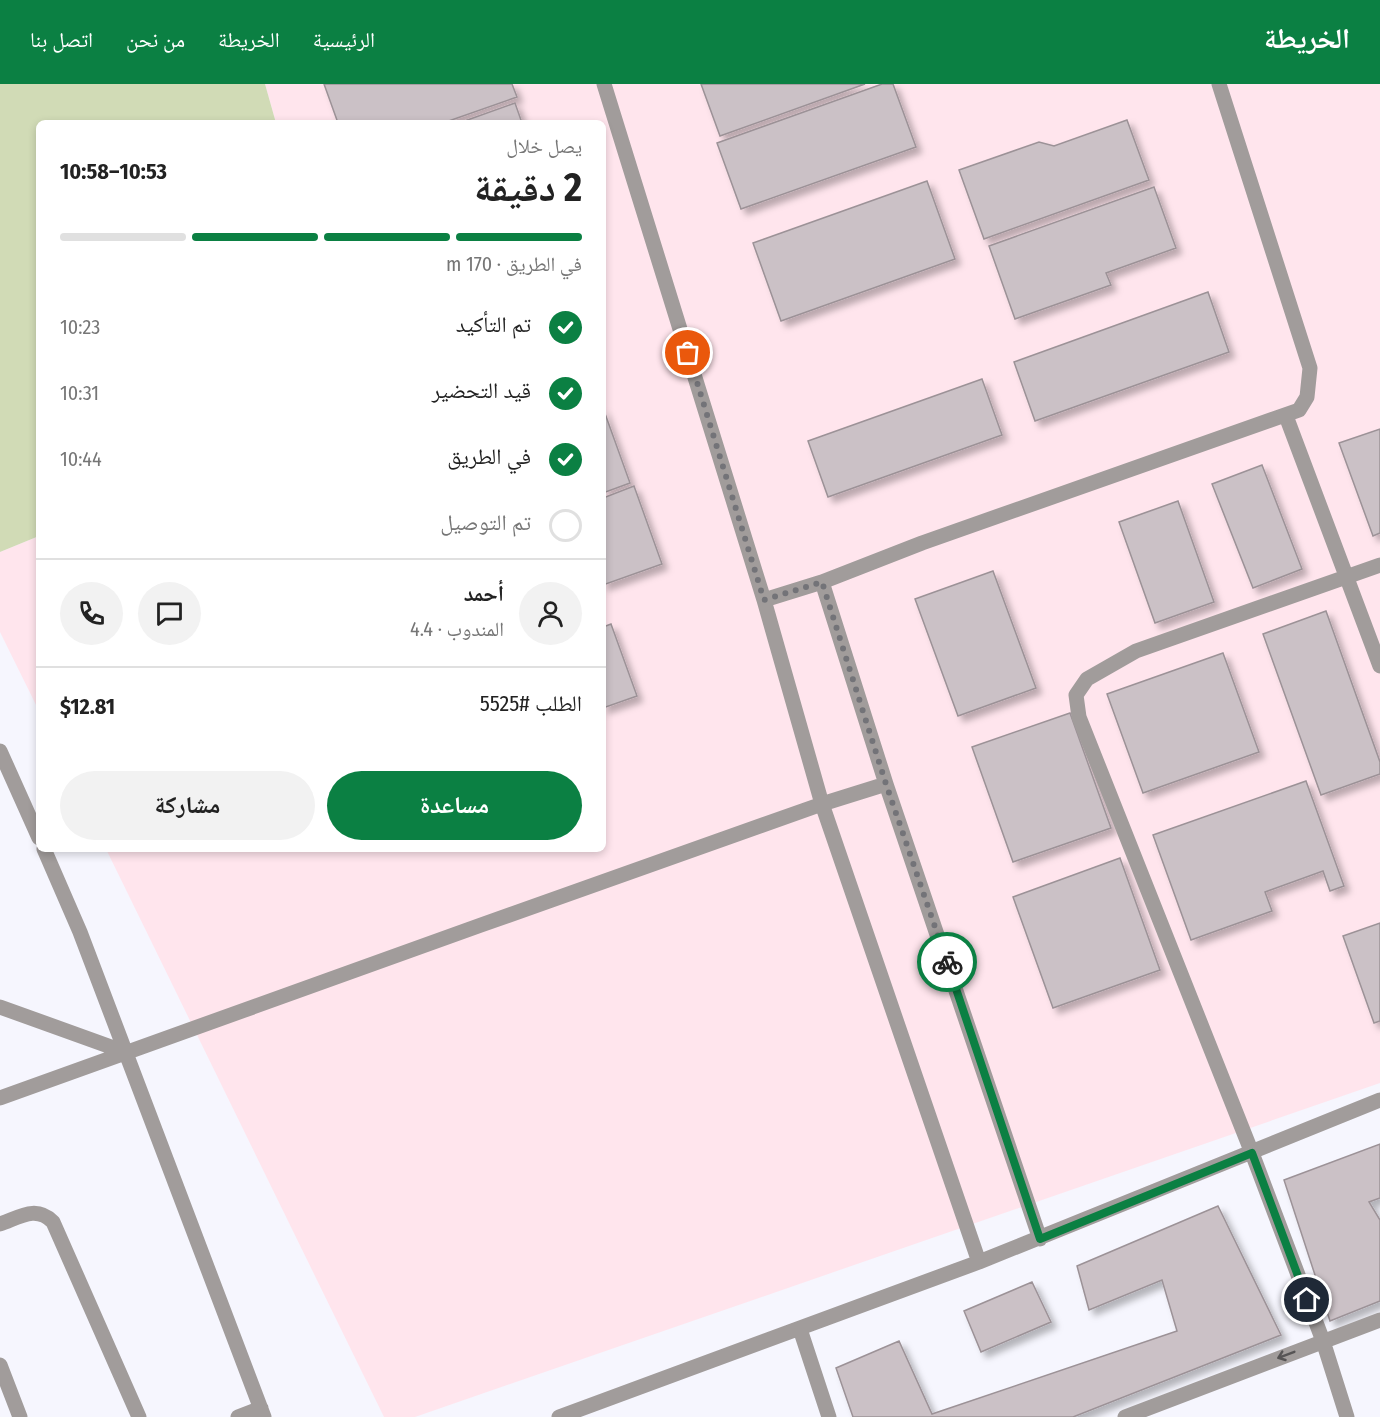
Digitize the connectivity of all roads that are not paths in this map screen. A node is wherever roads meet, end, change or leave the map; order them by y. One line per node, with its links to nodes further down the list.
1 (604, 84): 7 (street)
2 (1219, 84): 3 (street)
3 (1286, 416): 5 (street); 6 (street)
4 (1380, 565): 5 (street)
5 (1346, 576): 8 (street); 18 (street)
6 (822, 582): 7 (street); 10 (street)
7 (764, 600): 11 (street)
8 (1380, 666)
9 (0, 751): 12 (street)
10 (886, 784): 11 (street); 20 (street)
11 (822, 804): 15 (street); 21 (street)
12 (36, 831)
13 (45, 852): 15 (street)
14 (0, 1007): 15 (street)
15 (125, 1052): 16 (street); 26 (street)
16 (0, 1098)
17 (1380, 1100): 18 (street)
18 (1252, 1153): 20 (street); 24 (street)
19 (0, 1224): 28 (street)
20 (1040, 1239): 21 (street)
21 (979, 1263): 23 (street)
22 (1380, 1320): 24 (street)
23 (800, 1329): 30 (street); 31 (street)
24 (1323, 1341): 32 (street, one-way to 32); 33 (street)
25 (0, 1365): 27 (street)
26 (263, 1413): 29 (street)
27 (20, 1417)
28 (139, 1417)
29 (238, 1417)
30 (559, 1417)
31 (830, 1417)
32 (1125, 1417)
33 (1347, 1417)

